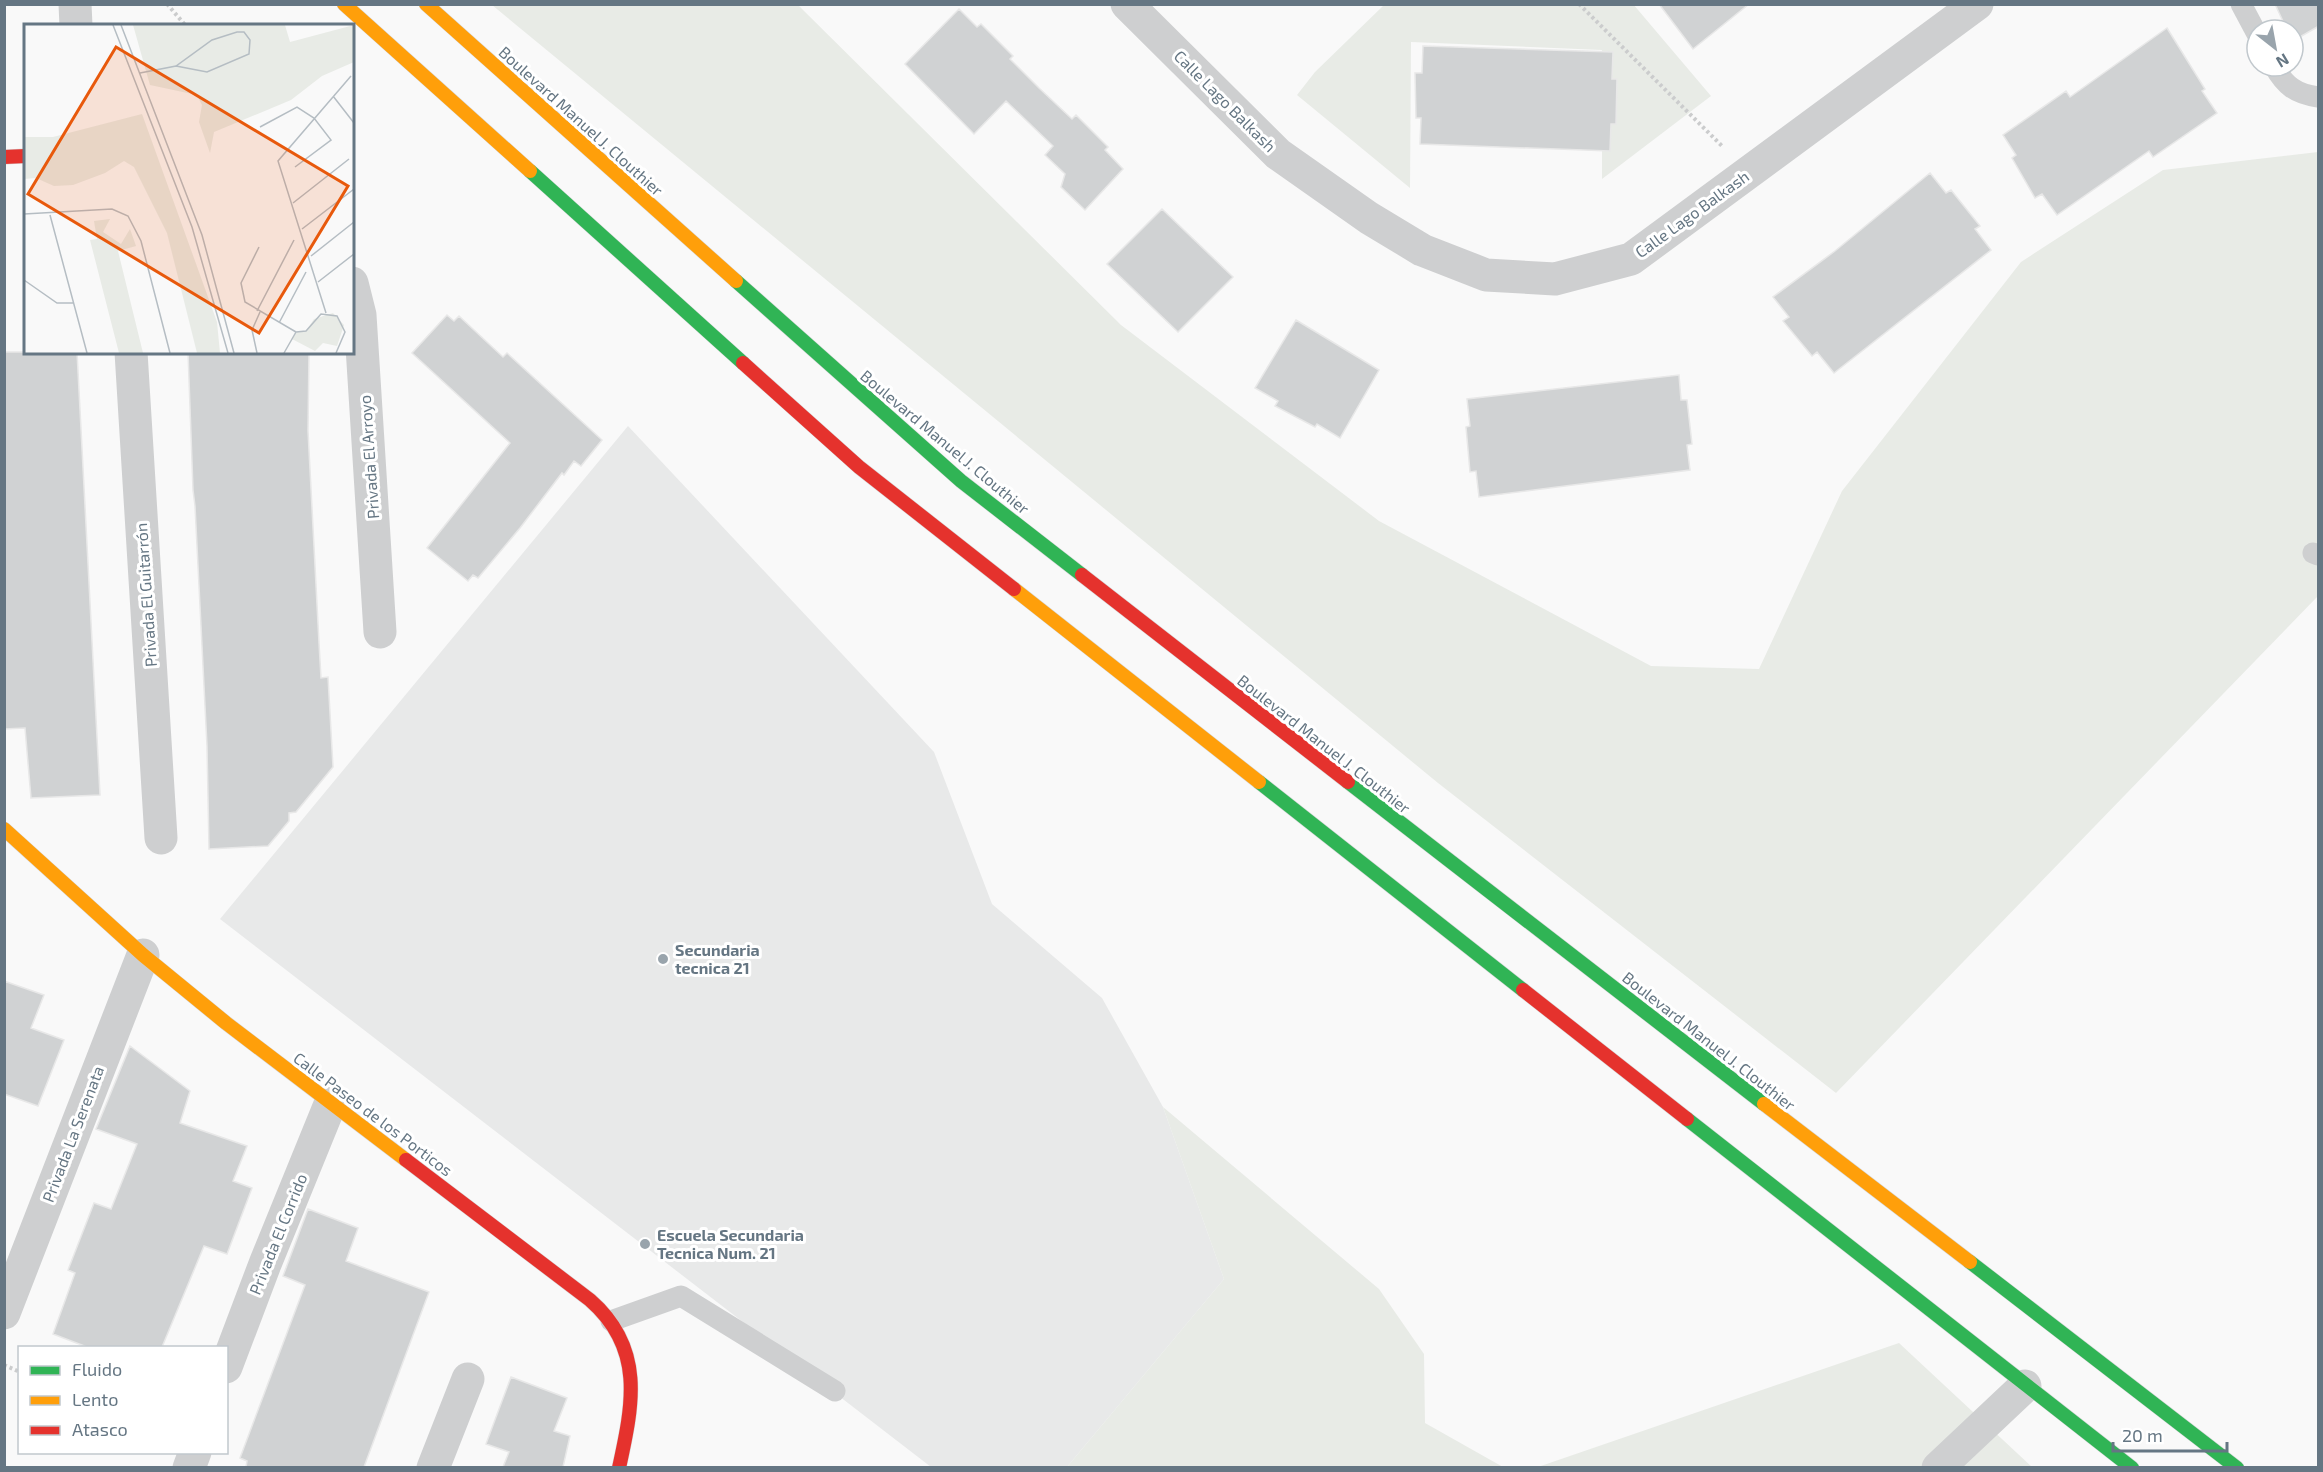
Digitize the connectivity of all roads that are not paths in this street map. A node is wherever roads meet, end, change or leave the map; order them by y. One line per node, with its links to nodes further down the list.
1 (75, 4): 8 (street)
2 (344, 4): 24 (main road)
3 (426, 4): 30 (main road, Boulevard Manuel J. Clouthier)
4 (1127, 4): 5 (street, Calle Lago Balkash)
5 (1977, 4)
6 (2241, 4): 7 (lane)
7 (2248, 18)
8 (76, 24)
9 (2282, 78): 10 (lane)
10 (2319, 97)
11 (24, 156): 12 (main road)
12 (4, 157)
13 (354, 291): 15 (street, Privada El Arroyo)
14 (131, 354): 17 (street, Privada El Guitarrón)
15 (380, 632)
16 (4, 829): 18 (main road, Calle Paseo de los Porticos)
17 (161, 838)
18 (143, 955): 19 (main road, Calle Paseo de los Porticos); 20 (street, Privada La Serenata)
19 (330, 1102): 21 (main road, Calle Paseo de los Porticos); 22 (street, Privada El Corrido)
20 (4, 1313)
21 (611, 1321): 25 (lane); 27 (main road, Calle Paseo de los Porticos)
22 (228, 1362)
23 (468, 1378): 26 (street)
24 (2025, 1386): 28 (street); 29 (main road)
25 (835, 1391)
26 (433, 1467)
27 (619, 1467)
28 (1938, 1467)
29 (2132, 1467)
30 (2237, 1467)

